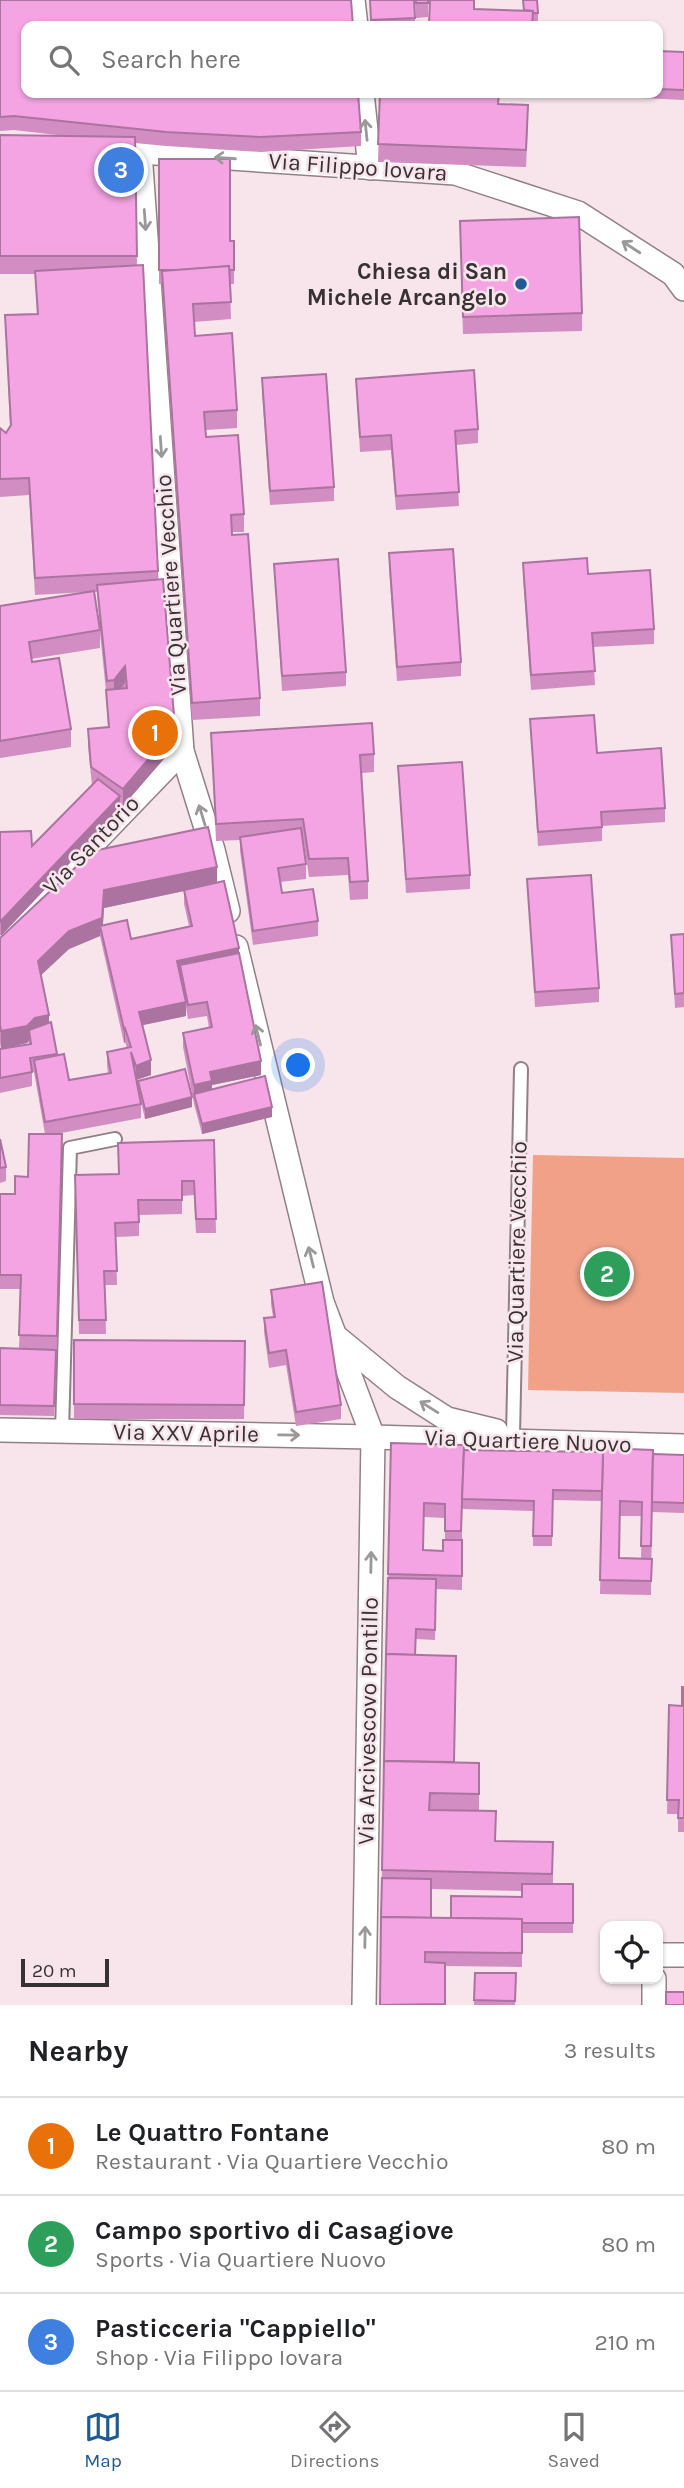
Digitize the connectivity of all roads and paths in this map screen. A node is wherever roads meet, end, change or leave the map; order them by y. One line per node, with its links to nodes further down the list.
1 (353, 0): 2 (street)
2 (355, 21)
3 (363, 98): 6 (street, one-way to 3)
4 (102, 149): 5 (street, Via Filippo Iovara)
5 (140, 152): 6 (street, Via Filippo Iovara, one-way to 5); 8 (street, Via Quartiere Vecchio, one-way to 8)
6 (370, 168): 7 (street, Via Filippo Iovara, one-way to 6)
7 (684, 289)
8 (182, 751): 9 (street, Via Santorio); 12 (street, Via Quartiere Vecchio, one-way to 8)
9 (0, 940)
10 (521, 1069): 15 (lane, Via Quartiere Vecchio)
11 (115, 1139): 14 (lane)
12 (335, 1336): 15 (street, Via Quartiere Vecchio, one-way to 12); 16 (street, Via Quartiere Vecchio)
13 (0, 1430): 14 (street, Via XXV Aprile)
14 (62, 1431): 16 (street, Via XXV Aprile, one-way to 16)
15 (513, 1435): 17 (street, Via Quartiere Vecchio)
16 (373, 1437): 17 (street, Via Quartiere Nuovo); 22 (street, Via Arcivescovo Pontillo, one-way to 16)
17 (540, 1442): 18 (street, Via Quartiere Nuovo)
18 (684, 1446)
19 (663, 1955): 20 (street)
20 (684, 1955)
21 (654, 1984): 23 (street)
22 (364, 2005)
23 (654, 2005)

